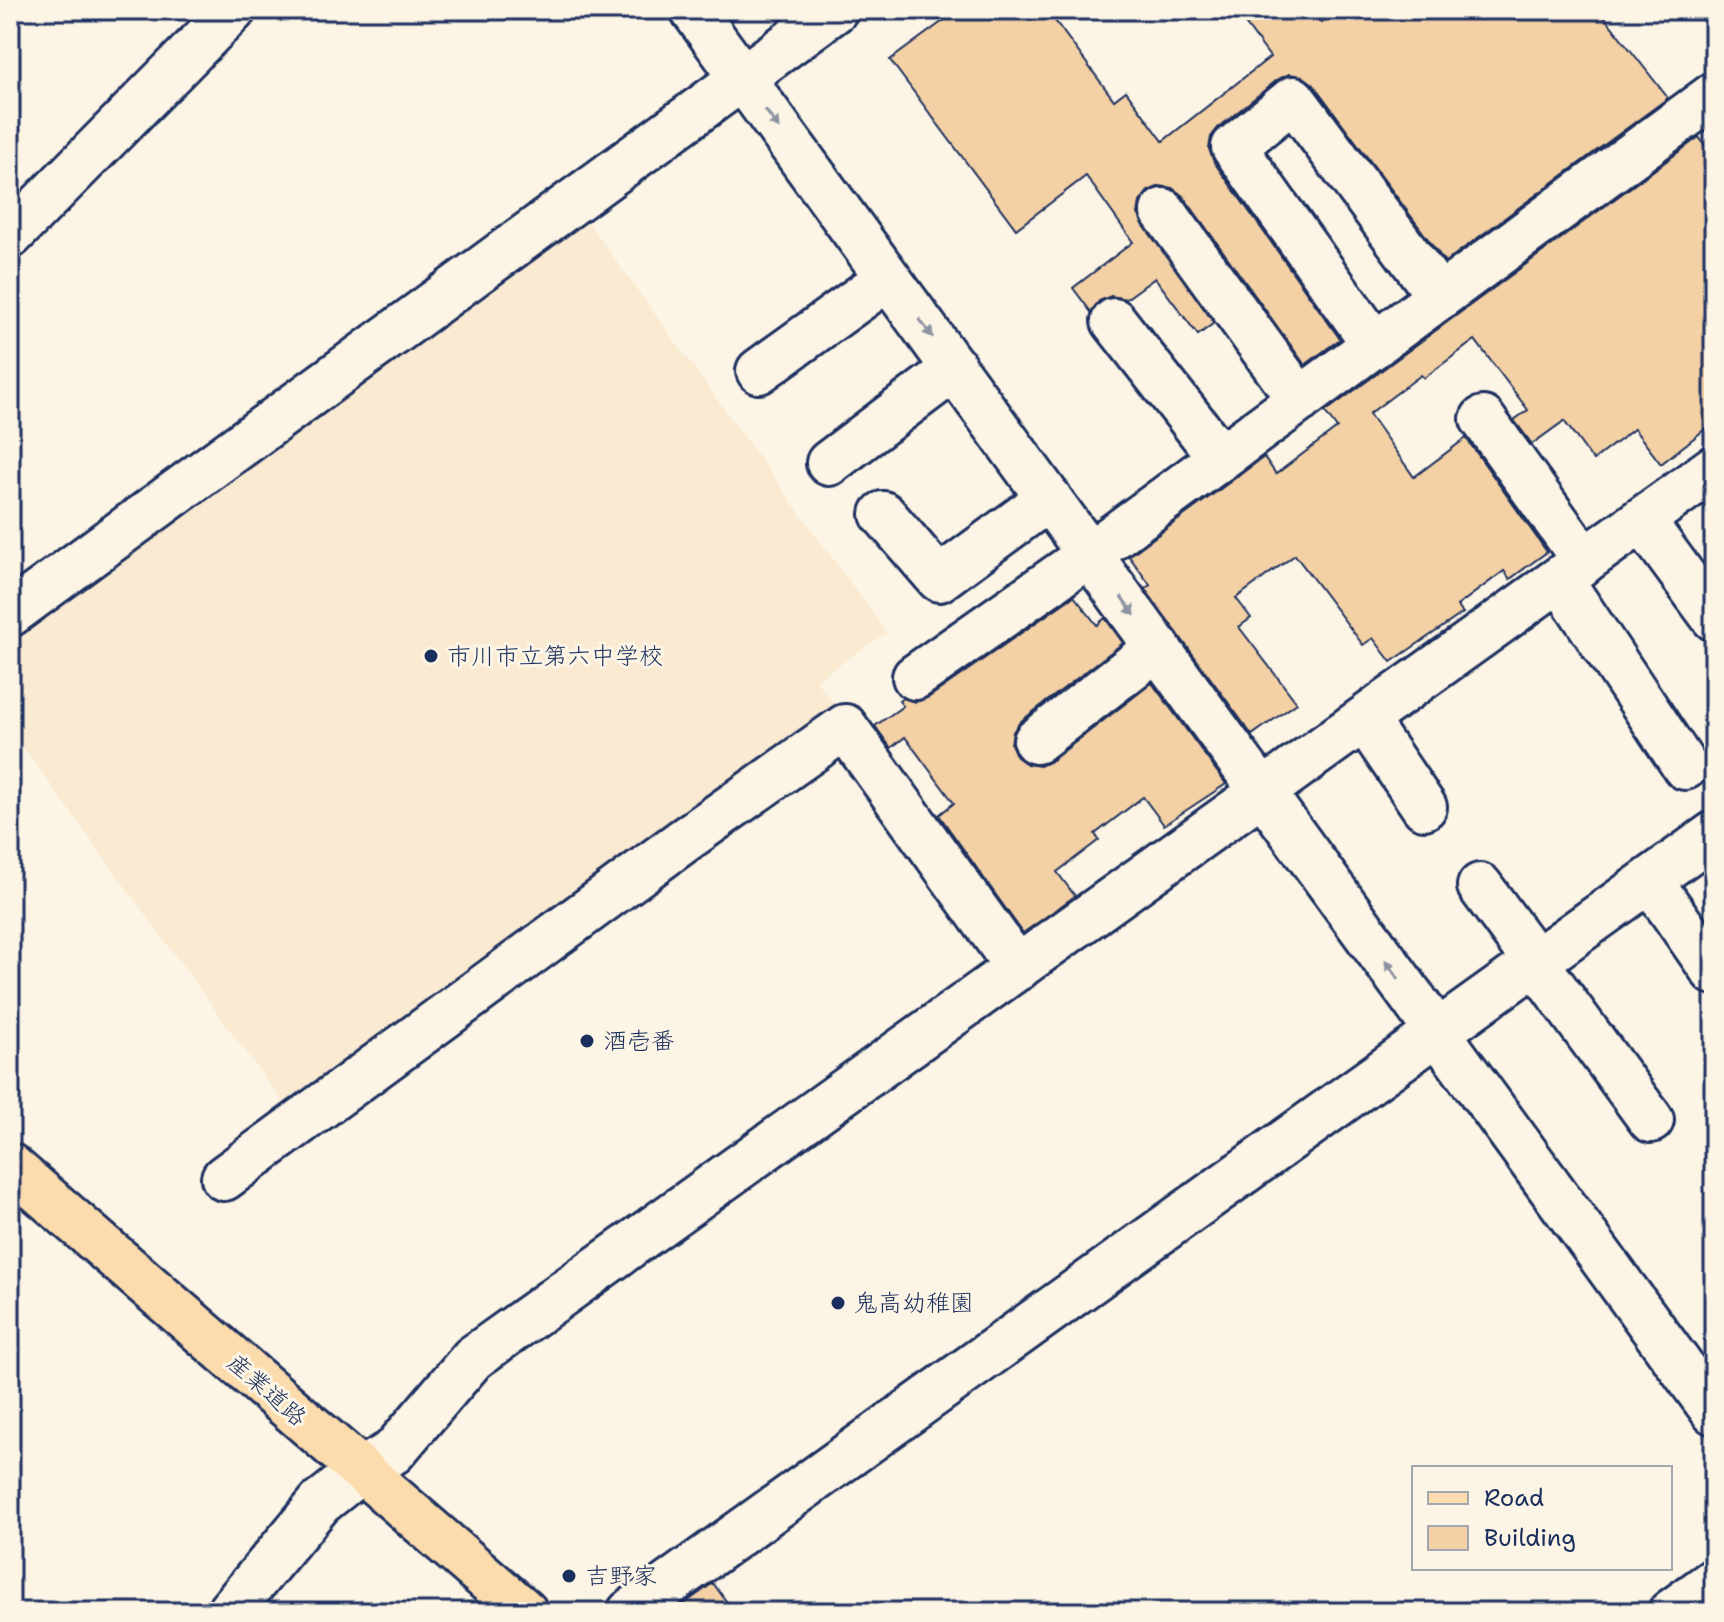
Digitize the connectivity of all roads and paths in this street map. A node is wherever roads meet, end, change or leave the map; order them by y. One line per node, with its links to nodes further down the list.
1 (233, 10): 7 (street)
2 (693, 10): 4 (street)
3 (835, 10): 4 (street)
4 (742, 78): 8 (street, one-way to 8); 24 (street)
5 (1714, 95): 9 (street)
6 (1163, 211): 14 (street)
7 (10, 236)
8 (888, 278): 12 (street, one-way to 12); 13 (street)
9 (1440, 297): 11 (street); 11 (street)
10 (1114, 321): 16 (street)
11 (1375, 345): 14 (street)
12 (955, 368): 17 (street); 19 (street)
13 (759, 371)
14 (1300, 400): 16 (street)
15 (1483, 419): 23 (street)
16 (1221, 458): 22 (street)
17 (829, 463)
18 (1714, 468): 21 (street)
19 (1049, 498): 20 (street); 22 (street)
20 (883, 514)
21 (1642, 520): 23 (street); 25 (street)
22 (1090, 554): 26 (street, one-way to 26); 27 (street)
23 (1573, 570): 28 (street); 30 (street)
24 (10, 614)
25 (1714, 618)
26 (1158, 647): 29 (street); 31 (street)
27 (915, 677)
28 (1365, 720): 31 (street); 32 (street)
29 (1036, 741)
30 (1685, 767)
31 (1263, 793): 37 (street); 39 (street, one-way to 31)
32 (1424, 807)
33 (1714, 834): 34 (street)
34 (1650, 880): 36 (street); 38 (street)
35 (1480, 886): 36 (street)
36 (1535, 963): 39 (street); 40 (street)
37 (1018, 968): 42 (street); 44 (street)
38 (1714, 972)
39 (1438, 1033): 43 (street); 48 (street)
40 (1651, 1120)
41 (10, 1166): 44 (main road, 産業道路)
42 (224, 1178)
43 (1714, 1412)
44 (360, 1471): 46 (street); 47 (main road, 産業道路)
45 (1714, 1581): 49 (street)
46 (229, 1612)
47 (525, 1612)
48 (630, 1612)
49 (1671, 1612)

